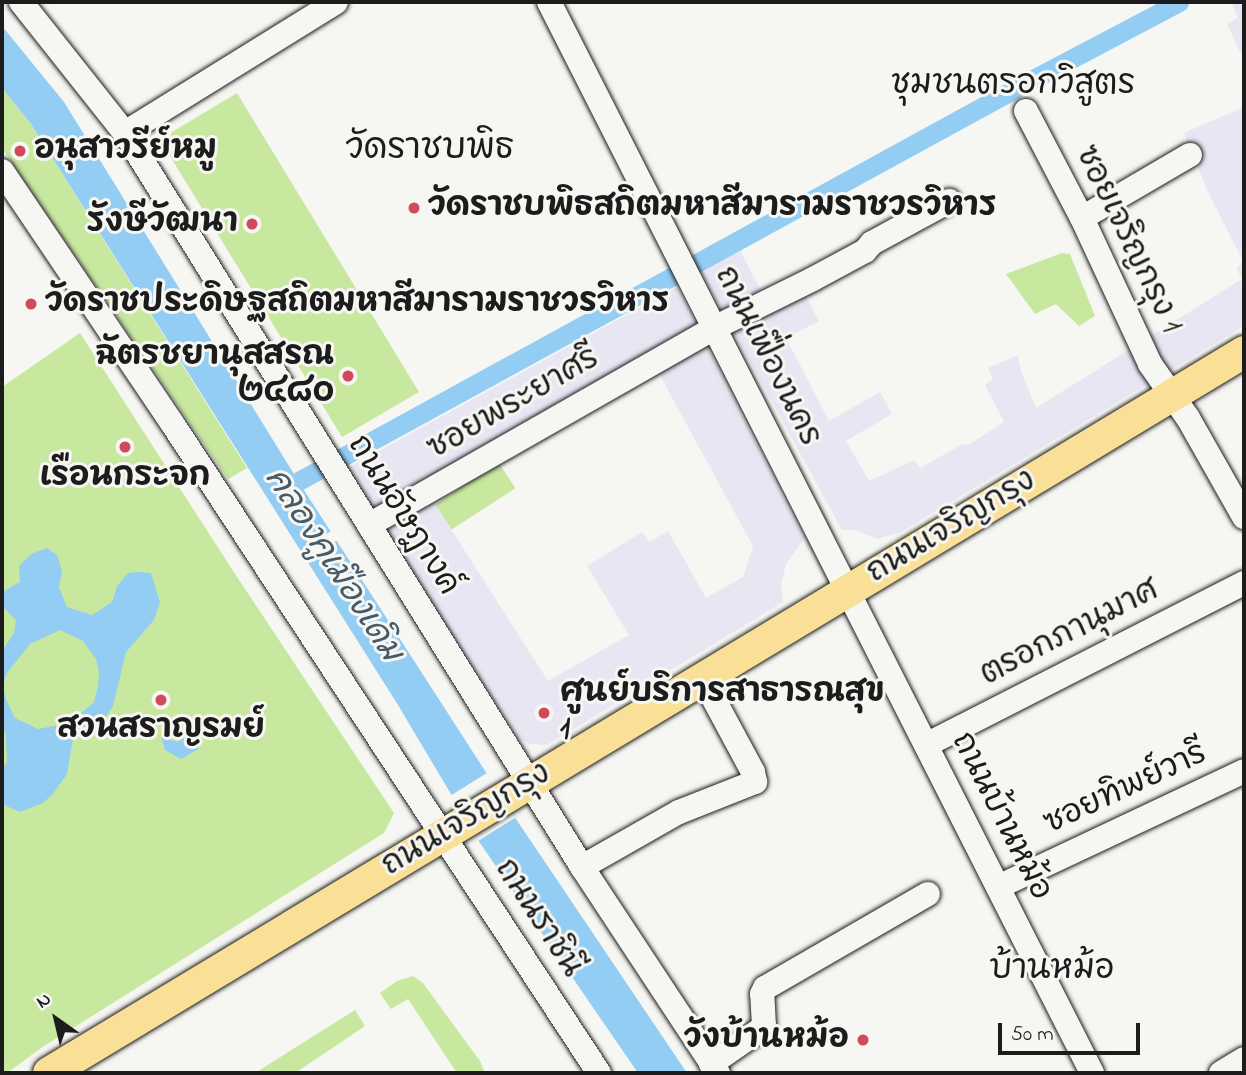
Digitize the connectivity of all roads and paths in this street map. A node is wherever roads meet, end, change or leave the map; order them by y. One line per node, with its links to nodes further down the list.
1 (21, 2): 5 (street, ถนนอัษฎางค์)
2 (336, 2): 5 (street)
3 (549, 2): 10 (street, ถนนเฟื่องนคร)
4 (1026, 111): 9 (street, ซอยเจริญกรุง 1)
5 (125, 133): 14 (street, ถนนอัษฎางค์)
6 (1190, 155): 9 (street)
7 (2, 171): 21 (street, ถนนราชินี)
8 (949, 201): 10 (street, ซอยพระยาศรี)
9 (1082, 218): 12 (street, ซอยเจริญกรุง 1)
10 (714, 328): 14 (street, ซอยพระยาศรี); 16 (street, ถนนเฟื่องนคร)
11 (1244, 352): 12 (main road, ถนนเจริญกรุง)
12 (1172, 396): 13 (street, ซอยเจริญกรุง 1); 16 (main road, ถนนเจริญกรุง)
13 (1244, 517)
14 (369, 525): 20 (street, ถนนอัษฎางค์)
15 (1244, 583): 18 (street, ตรอกภานุมาศ)
16 (848, 591): 17 (main road, ถนนเจริญกรุง); 18 (street, ถนนบ้านหม้อ)
17 (703, 679): 20 (main road, ถนนเจริญกรุง); 22 (street)
18 (926, 745): 23 (street, ถนนบ้านหม้อ)
19 (1244, 771): 23 (street, ซอยทิพย์วารี)
20 (521, 788): 21 (main road, ถนนเจริญกรุง); 22 (street, ถนนอัษฎางค์)
21 (453, 830): 27 (main road, ถนนเจริญกรุง); 28 (street, ถนนราชินี)
22 (582, 867): 26 (street, ถนนอัษฎางค์)
23 (998, 887): 29 (street, ถนนบ้านหม้อ)
24 (928, 894): 26 (street)
25 (1244, 1059): 30 (street)
26 (714, 1068)
27 (48, 1073)
28 (599, 1073)
29 (1092, 1073)
30 (1221, 1073)

